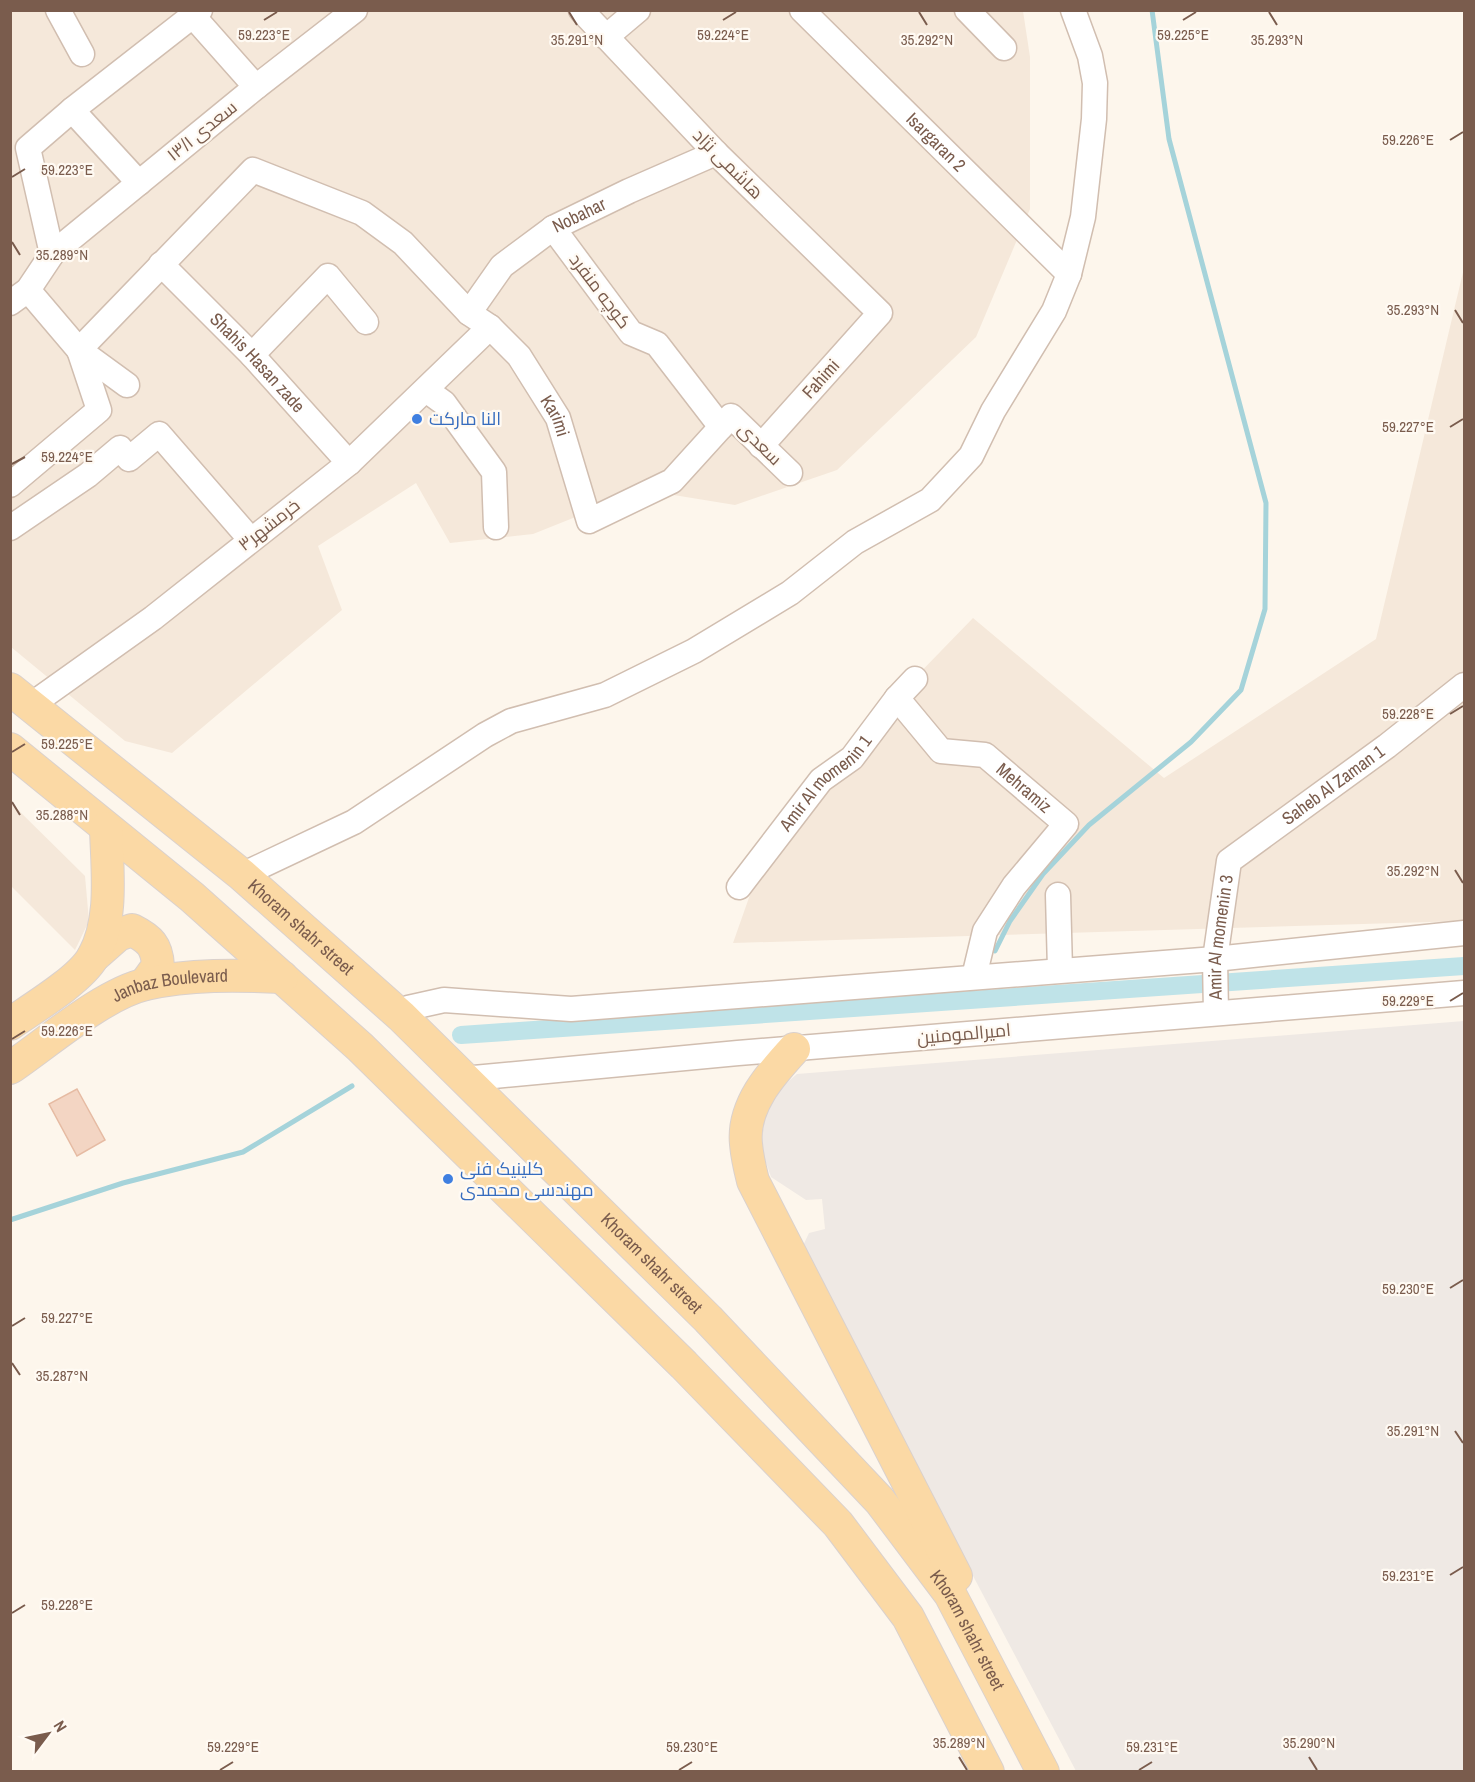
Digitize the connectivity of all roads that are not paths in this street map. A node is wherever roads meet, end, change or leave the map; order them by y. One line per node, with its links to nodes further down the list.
1 (58, 10): 11 (street)
2 (355, 10): 12 (street, سعدی ۱۳/۱)
3 (581, 10): 9 (street, هاشمی نژاد)
4 (638, 10): 9 (street)
5 (802, 10): 19 (street, Isargaran 2)
6 (967, 10): 10 (street)
7 (1073, 10): 19 (street)
8 (197, 13): 12 (street); 13 (street)
9 (606, 37): 14 (street, هاشمی نژاد)
10 (1004, 48)
11 (82, 54)
12 (256, 87): 15 (street, سعدی ۱۳/۱)
13 (72, 110): 15 (street); 17 (street)
14 (717, 153): 16 (street, Nobahar); 22 (street, هاشمی نژاد)
15 (139, 183): 17 (street, سعدی ۱۳/۱)
16 (553, 228): 21 (street, Nobahar); 29 (street, کوچه منفرد)
17 (52, 254): 20 (street, سعدی ۱۳/۱)
18 (161, 264): 21 (street, Karimi); 25 (street); 26 (street, Shahis Hasan zade)
19 (1069, 274): 44 (street)
20 (19, 297): 25 (street)
21 (469, 313): 24 (street, Karimi)
22 (880, 313): 30 (street, Fahimi)
23 (366, 322): 26 (street)
24 (490, 327): 28 (street, خرمشهر۳); 29 (street, Karimi)
25 (79, 350): 27 (street); 33 (street)
26 (252, 355): 31 (street, Shahis Hasan zade)
27 (126, 386)
28 (426, 390): 31 (street, خرمشهر۳); 34 (street)
29 (726, 422): 30 (street, سعدی)
30 (761, 446): 32 (street, سعدی)
31 (349, 463): 36 (street, خرمشهر۳)
32 (790, 473)
33 (10, 484)
34 (496, 527)
35 (10, 528): 36 (street)
36 (250, 539): 39 (street, خرمشهر۳)
37 (915, 679): 40 (street, Amir Al momenin 1)
38 (1464, 685): 43 (street, Saheb Al Zaman 1)
39 (21, 697): 44 (main road, Khoram shahr street)
40 (897, 698): 45 (street, Amir Al momenin 1); 52 (street, Mehramiz)
41 (10, 749): 42 (main road)
42 (106, 828): 48 (main road); 51 (main road)
43 (1229, 861): 49 (street, Amir Al momenin 3)
44 (242, 875): 56 (main road, Khoram shahr street)
45 (739, 887)
46 (1058, 895): 50 (street)
47 (1464, 933): 49 (street)
48 (93, 957): 53 (main road); 57 (main road)
49 (1215, 958): 50 (street); 55 (street, Amir Al momenin 3)
50 (1060, 970): 52 (street)
51 (282, 977): 53 (main road, Janbaz Boulevard); 62 (main road)
52 (974, 977): 56 (street)
53 (145, 984): 59 (main road, Janbaz Boulevard)
54 (1464, 993): 55 (street, امیرالمومنین)
55 (1216, 1013): 58 (street, امیرالمومنین)
56 (401, 1016): 60 (main road, Khoram shahr street)
57 (10, 1024)
58 (794, 1049): 60 (street, امیرالمومنین); 61 (main road)
59 (10, 1068)
60 (463, 1079): 61 (main road, Khoram shahr street)
61 (994, 1678): 63 (main road, Khoram shahr street)
62 (988, 1772)
63 (1043, 1772)

